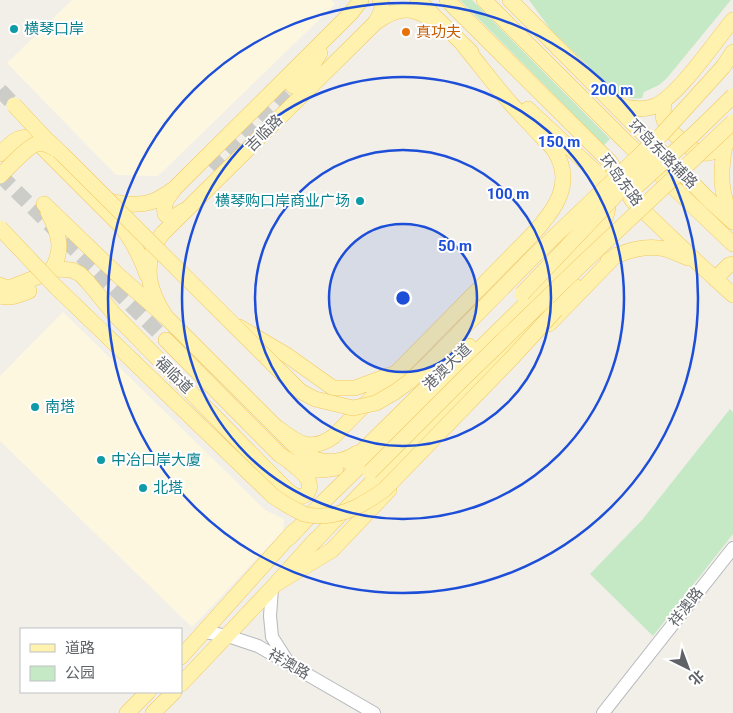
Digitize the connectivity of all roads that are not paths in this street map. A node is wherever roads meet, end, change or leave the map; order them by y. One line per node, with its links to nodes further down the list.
1 (380, 0): 8 (main road)
2 (418, 0): 10 (main road)
3 (448, 0): 29 (main road, 环岛东路)
4 (484, 0): 33 (main road, 环岛东路)
5 (510, 0): 16 (main road, 环岛东路辅路)
6 (361, 2): 9 (main road, 吉临路)
7 (733, 20): 17 (main road)
8 (374, 23): 10 (main road, 吉临路); 30 (main road, 吉临路)
9 (341, 24): 14 (main road); 27 (main road, 吉临路)
10 (446, 28): 11 (main road)
11 (464, 46): 25 (main road); 34 (main road)
12 (733, 53): 13 (main road)
13 (723, 67): 42 (main road, bridge); 47 (main road, bridge)
14 (293, 86)
15 (733, 96): 42 (main road, 港澳大道, bridge)
16 (610, 101): 17 (main road); 31 (main road, 环岛东路辅路)
17 (664, 101): 21 (main road)
18 (14, 105): 20 (main road, bridge)
19 (733, 122): 29 (main road, bridge)
20 (44, 137): 22 (main road, bridge); 24 (main road, bridge)
21 (729, 141): 31 (main road)
22 (0, 143)
23 (0, 154): 28 (main road)
24 (62, 154): 26 (main road, bridge); 47 (main road, bridge)
25 (594, 171): 29 (main road); 54 (main road)
26 (0, 176)
27 (176, 188): 28 (main road, 吉临路); 30 (main road)
28 (88, 193): 41 (main road)
29 (640, 201): 36 (main road, 环岛东路); 55 (main road, 港澳大道, bridge)
30 (188, 208): 41 (main road, 吉临路)
31 (733, 222)
32 (0, 228): 38 (main road, bridge)
33 (733, 244)
34 (520, 247): 45 (main road); 49 (main road)
35 (611, 258): 36 (main road); 45 (main road); 57 (main road)
36 (698, 263): 39 (main road, 环岛东路)
37 (733, 264): 39 (main road)
38 (53, 279): 40 (main road, 福临道); 44 (main road); 45 (main road, bridge); 46 (main road); 52 (main road, 福临道)
39 (715, 279): 43 (main road, 环岛东路)
40 (0, 285)
41 (150, 286): 46 (main road, 吉临路)
42 (522, 294): 51 (main road, 港澳大道)
43 (733, 295)
44 (0, 296)
45 (557, 305): 55 (main road)
46 (166, 318): 50 (main road)
47 (228, 320): 49 (main road)
48 (166, 340): 52 (main road, 福临道)
49 (397, 373): 50 (main road)
50 (278, 428): 51 (main road)
51 (366, 446): 53 (main road, 港澳大道)
52 (290, 462): 53 (main road, 福临道)
53 (347, 466): 54 (main road, 港澳大道)
54 (289, 538): 58 (main road, 港澳大道)
55 (311, 545): 57 (main road, 港澳大道)
56 (733, 548): 68 (street, 祥澳路)
57 (274, 586): 59 (main road, 港澳大道); 61 (street)
58 (205, 632): 59 (street, 祥澳路); 60 (main road, 港澳大道)
59 (228, 636): 61 (street, 祥澳路); 62 (main road, 港澳大道)
60 (182, 656)
61 (289, 665): 67 (street, 祥澳路)
62 (182, 683)
63 (147, 693): 65 (main road)
64 (173, 693): 66 (main road)
65 (127, 713)
66 (154, 713)
67 (374, 713)
68 (602, 713)

